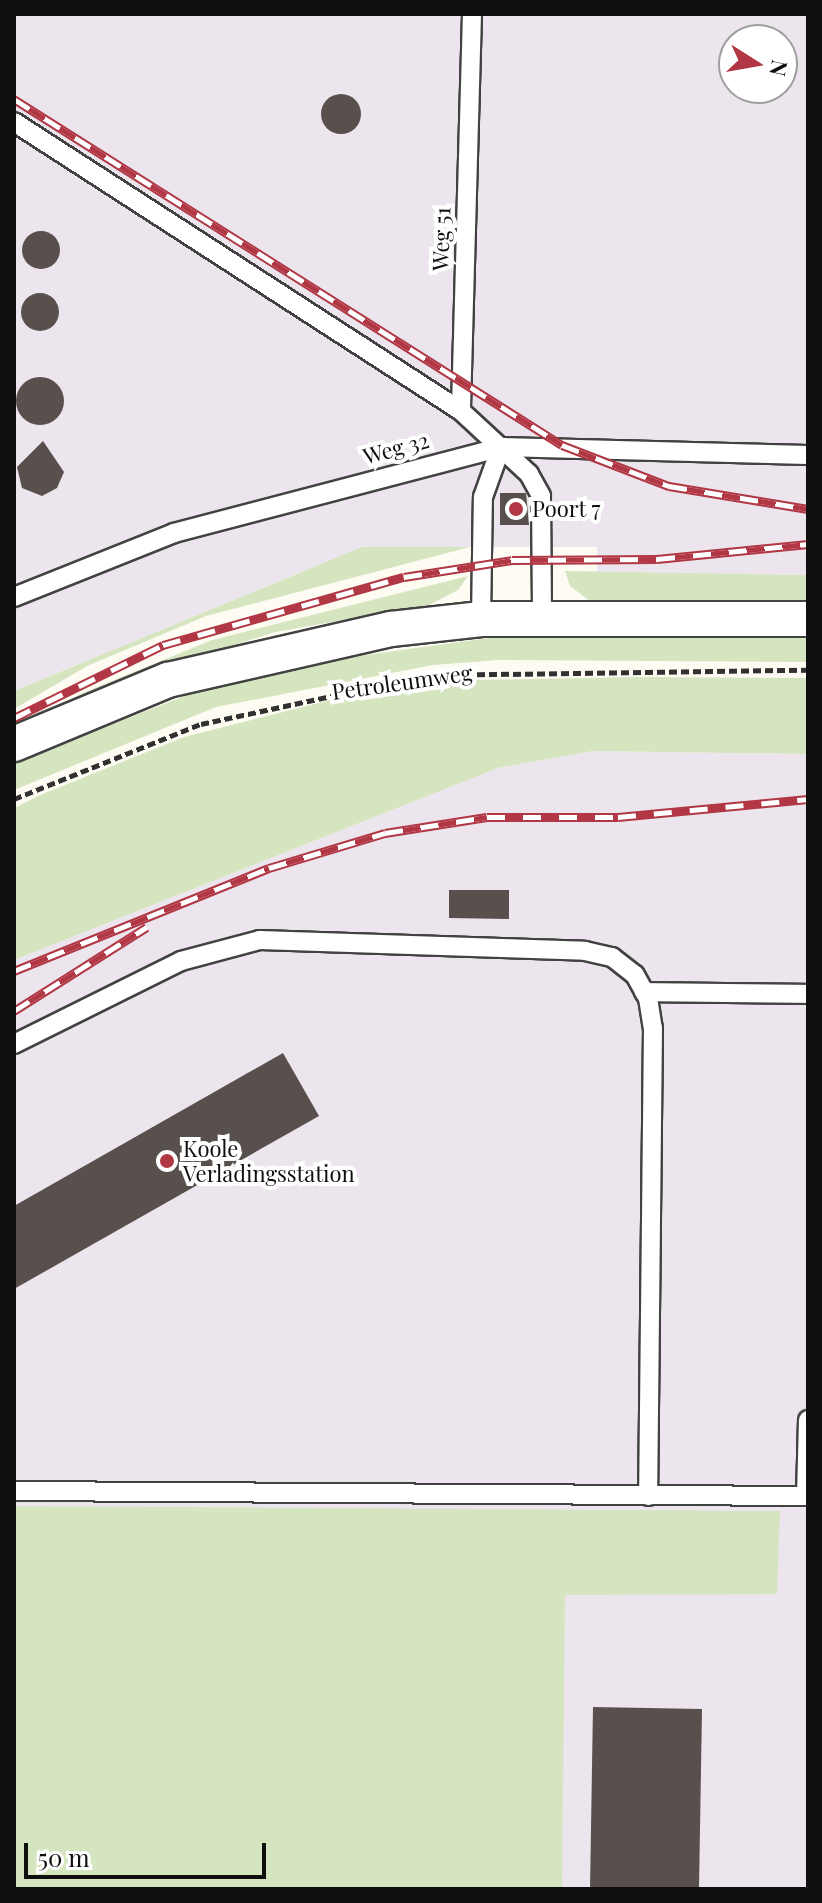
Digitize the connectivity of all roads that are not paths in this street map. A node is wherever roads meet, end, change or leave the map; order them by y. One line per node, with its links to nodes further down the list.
1 (472, 14): 3 (lane, Weg 51)
2 (14, 122): 3 (lane)
3 (461, 411): 4 (lane)
4 (501, 447): 5 (lane, Weg 32); 6 (lane, Weg 32); 7 (lane); 8 (lane)
5 (808, 455)
6 (14, 597)
7 (481, 619): 8 (street); 10 (street)
8 (542, 619): 9 (street)
9 (808, 619)
10 (14, 744)
11 (644, 992): 12 (lane); 13 (lane); 16 (lane)
12 (808, 994)
13 (14, 1044)
14 (808, 1420): 17 (lane)
15 (14, 1491): 16 (lane)
16 (648, 1496): 17 (lane)
17 (807, 1496)

